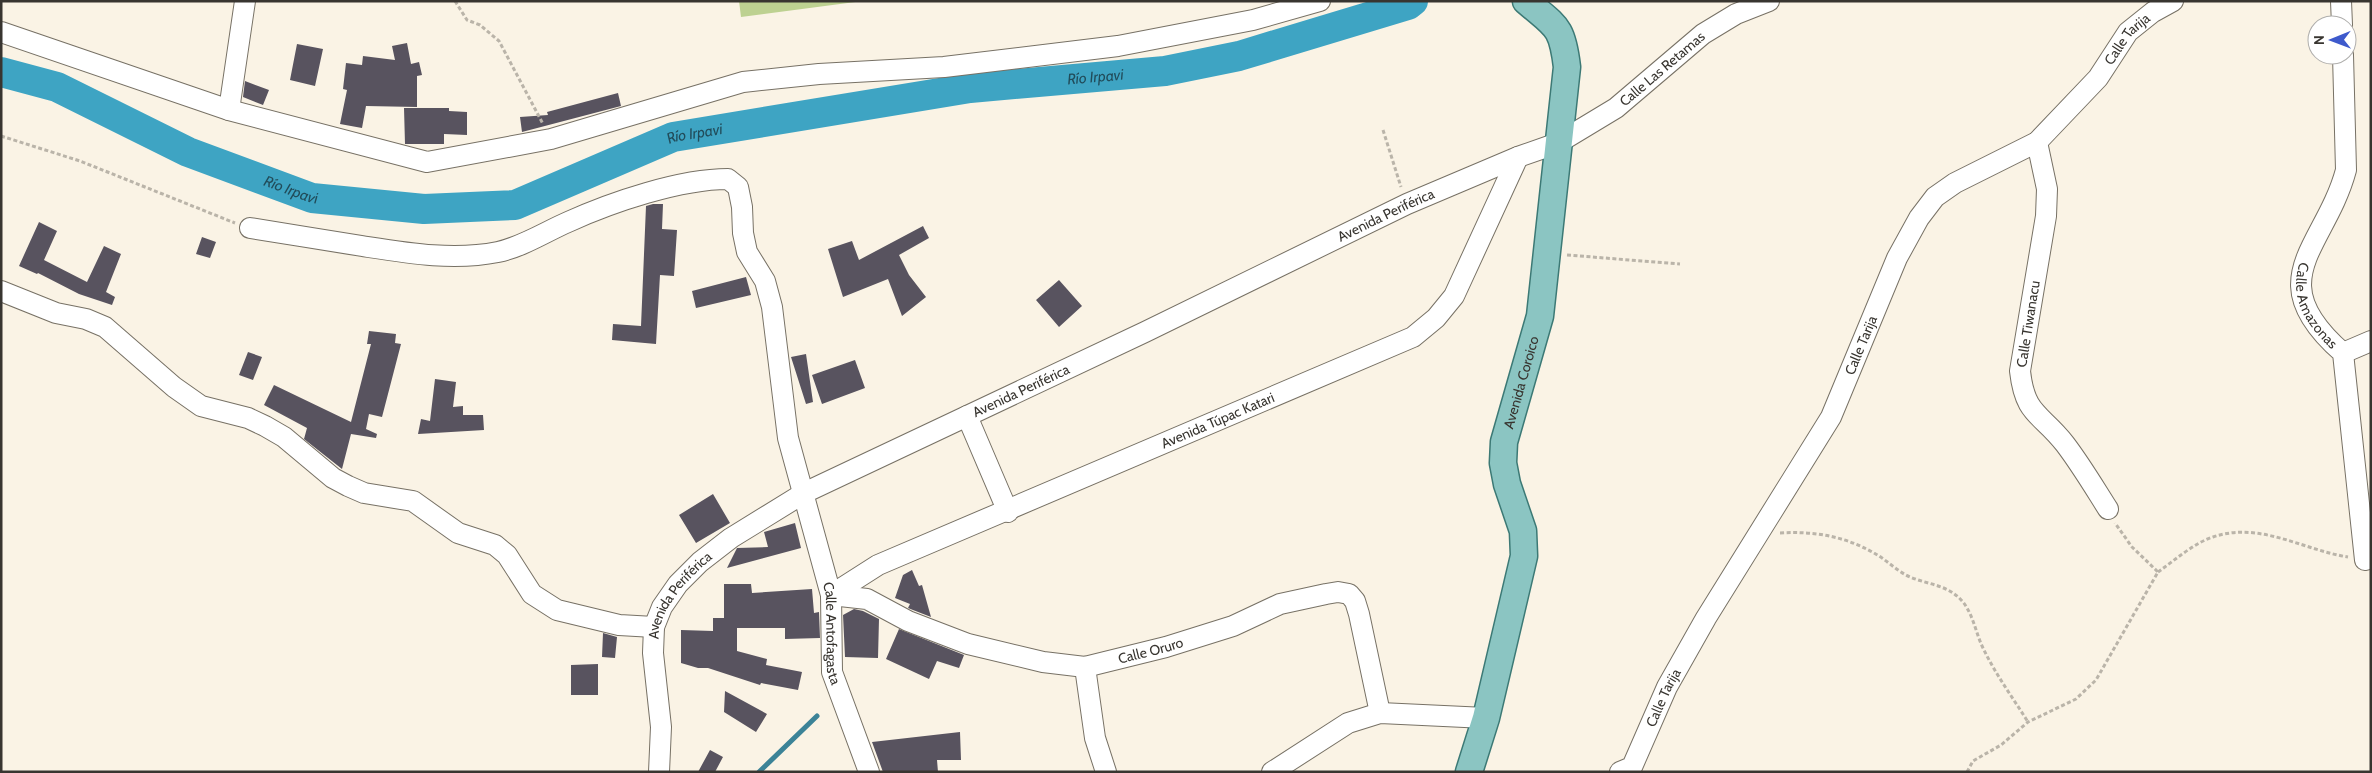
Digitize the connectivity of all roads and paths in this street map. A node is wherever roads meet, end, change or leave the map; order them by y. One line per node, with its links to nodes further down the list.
1 (246, 1): 11 (street)
2 (455, 1): 14 (path)
3 (1320, 1): 14 (street)
4 (1526, 1): 16 (main road, Avenida Coroico)
5 (1769, 1): 16 (street, Calle Las Retamas)
6 (2173, 1): 15 (street, Calle Tarija)
7 (2341, 1): 8 (street)
8 (2342, 15)
9 (1, 32): 11 (street)
10 (2343, 65): 24 (street, Calle Amazonas)
11 (229, 110): 14 (street)
12 (1383, 130): 18 (path)
13 (1, 136): 19 (path)
14 (551, 139)
15 (2037, 142): 27 (street, Calle Tiwanacu); 29 (street, Calle Tarija)
16 (1558, 143): 17 (street, Avenida Periférica); 20 (main road, Avenida Coroico)
17 (1518, 157): 18 (street, Avenida Periférica); 28 (street, Avenida Túpac Katari)
18 (1407, 204): 25 (street, Avenida Periférica)
19 (250, 228): 26 (street, Calle Antofagasta)
20 (1549, 254): 21 (path); 36 (main road, Avenida Coroico)
21 (1680, 264)
22 (1, 291): 33 (street)
23 (2371, 341): 24 (street)
24 (2343, 353): 30 (street, Calle Amazonas)
25 (967, 416): 26 (street, Avenida Periférica); 28 (street)
26 (804, 493): 32 (street, Calle Antofagasta); 33 (street, Avenida Periférica)
27 (2108, 509): 31 (path)
28 (1008, 512): 32 (street, Avenida Túpac Katari)
29 (1759, 534): 37 (path); 38 (street, Calle Tarija)
30 (2366, 560): 31 (path)
31 (2158, 572): 37 (path)
32 (831, 594): 34 (street, Calle Oruro); 40 (street, Calle Antofagasta)
33 (654, 627): 39 (street, Avenida Periférica)
34 (1085, 667): 35 (street, Calle Oruro); 41 (street)
35 (1380, 713): 36 (street); 42 (street)
36 (1486, 718): 43 (main road, Avenida Coroico)
37 (2028, 722): 44 (path)
38 (1630, 770)
39 (659, 772)
40 (869, 772)
41 (1106, 772)
42 (1272, 772)
43 (1469, 772)
44 (1967, 772)

